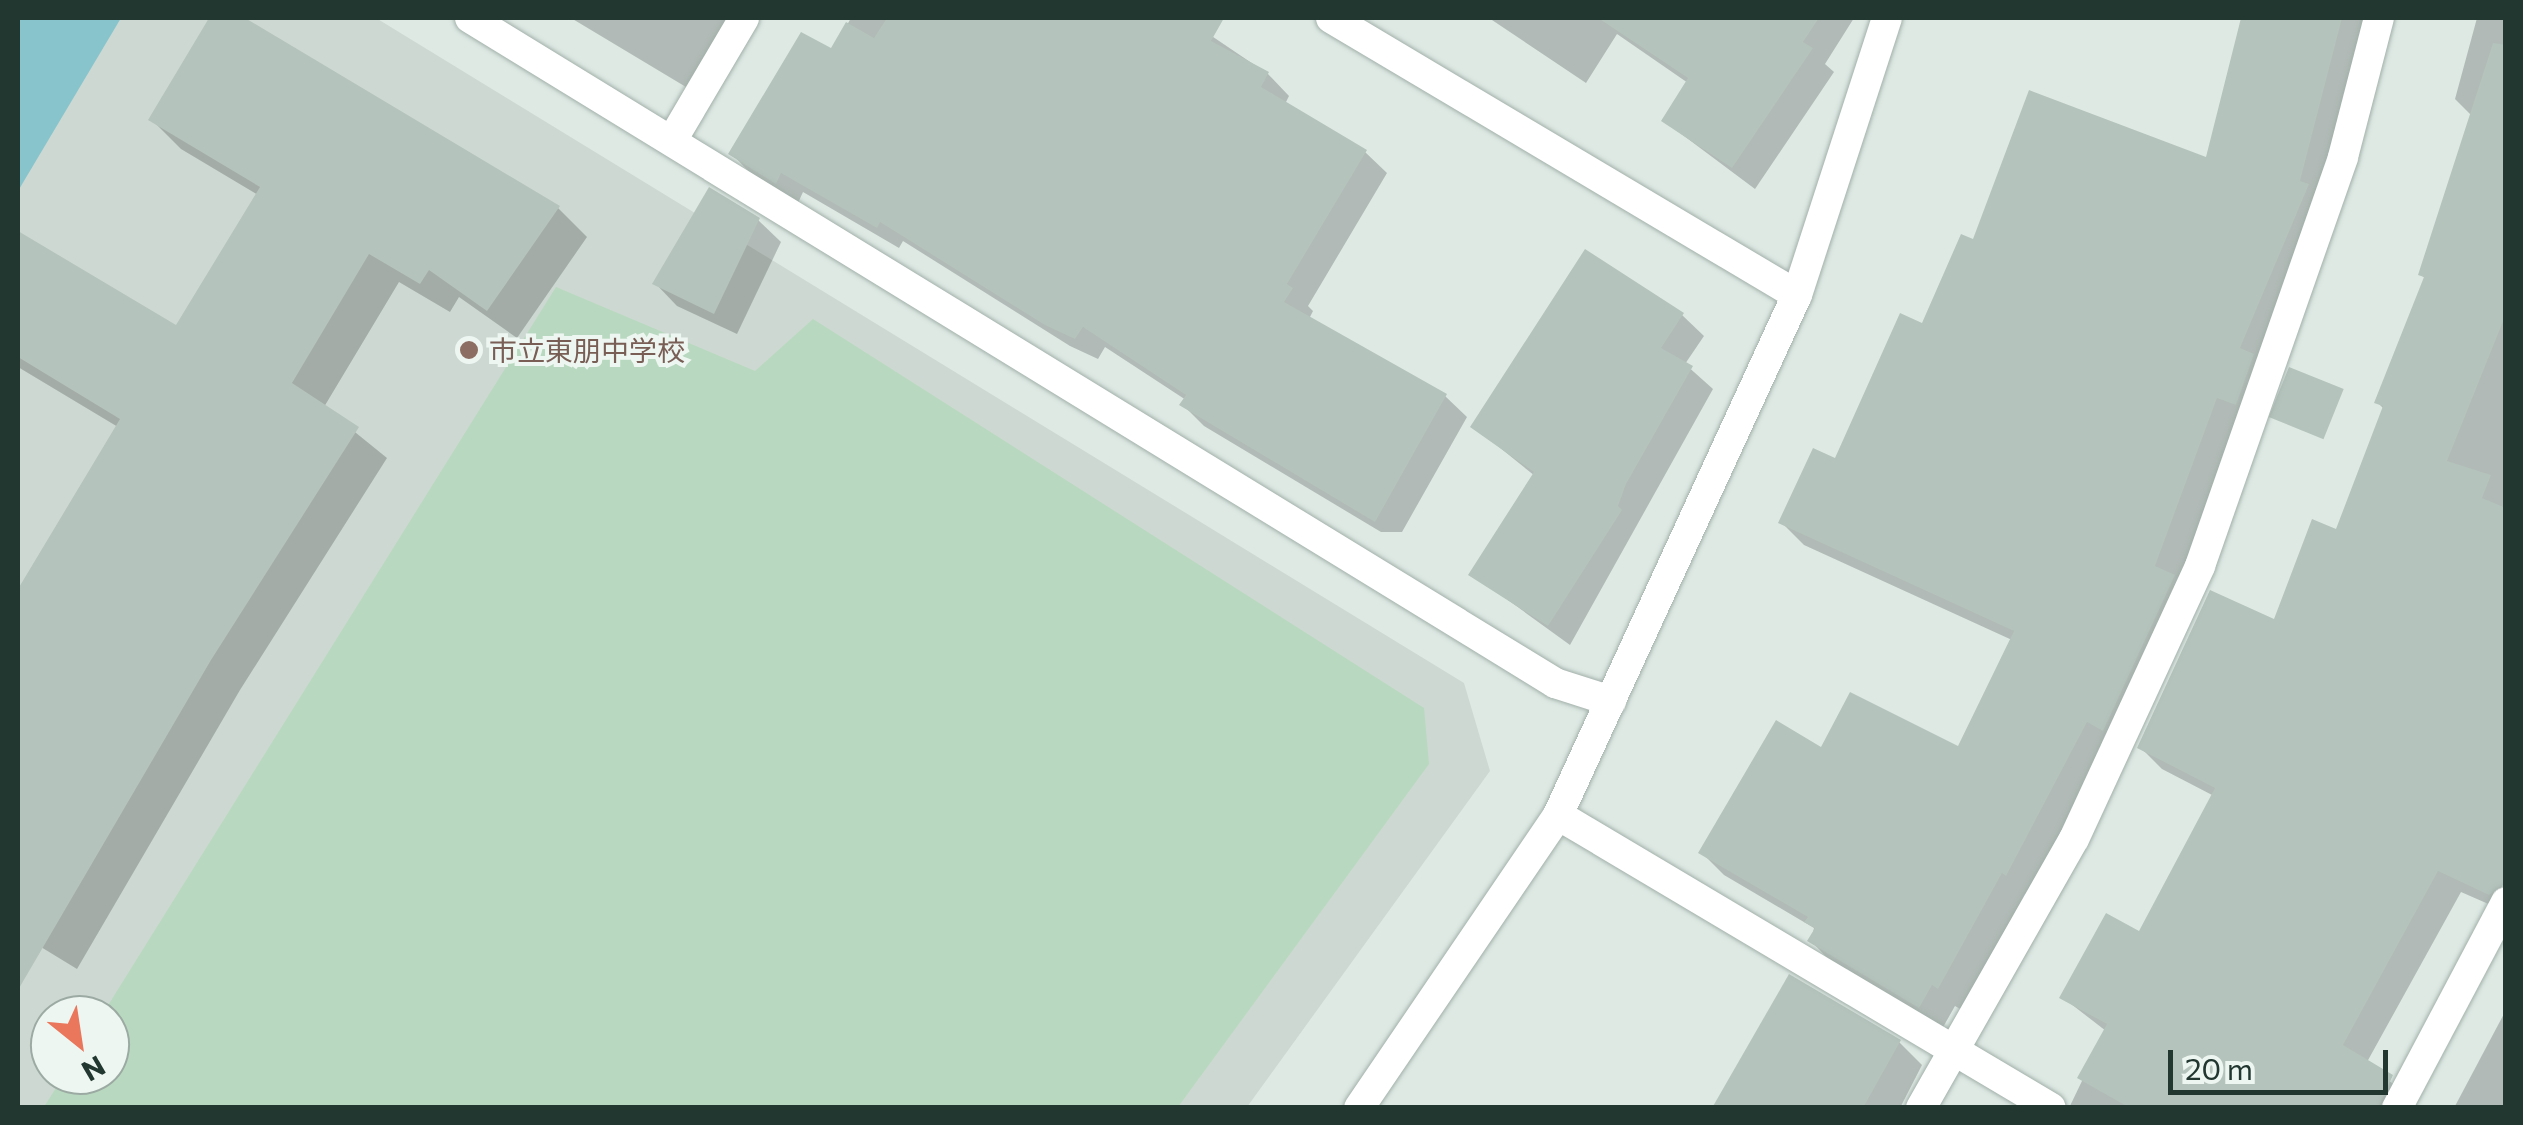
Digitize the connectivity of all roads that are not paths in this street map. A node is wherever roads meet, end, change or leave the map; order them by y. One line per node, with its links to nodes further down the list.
1 (470, 18): 6 (street)
2 (744, 18): 6 (street)
3 (1331, 18): 7 (street)
4 (1887, 18): 7 (street)
5 (2379, 18): 11 (street)
6 (674, 136): 8 (street)
7 (1797, 295): 8 (street)
8 (1611, 701): 9 (street)
9 (1558, 815): 11 (street); 12 (street)
10 (2506, 902): 15 (street)
11 (1954, 1049): 13 (street); 14 (street)
12 (1359, 1108)
13 (1921, 1108)
14 (2051, 1108)
15 (2397, 1108)

